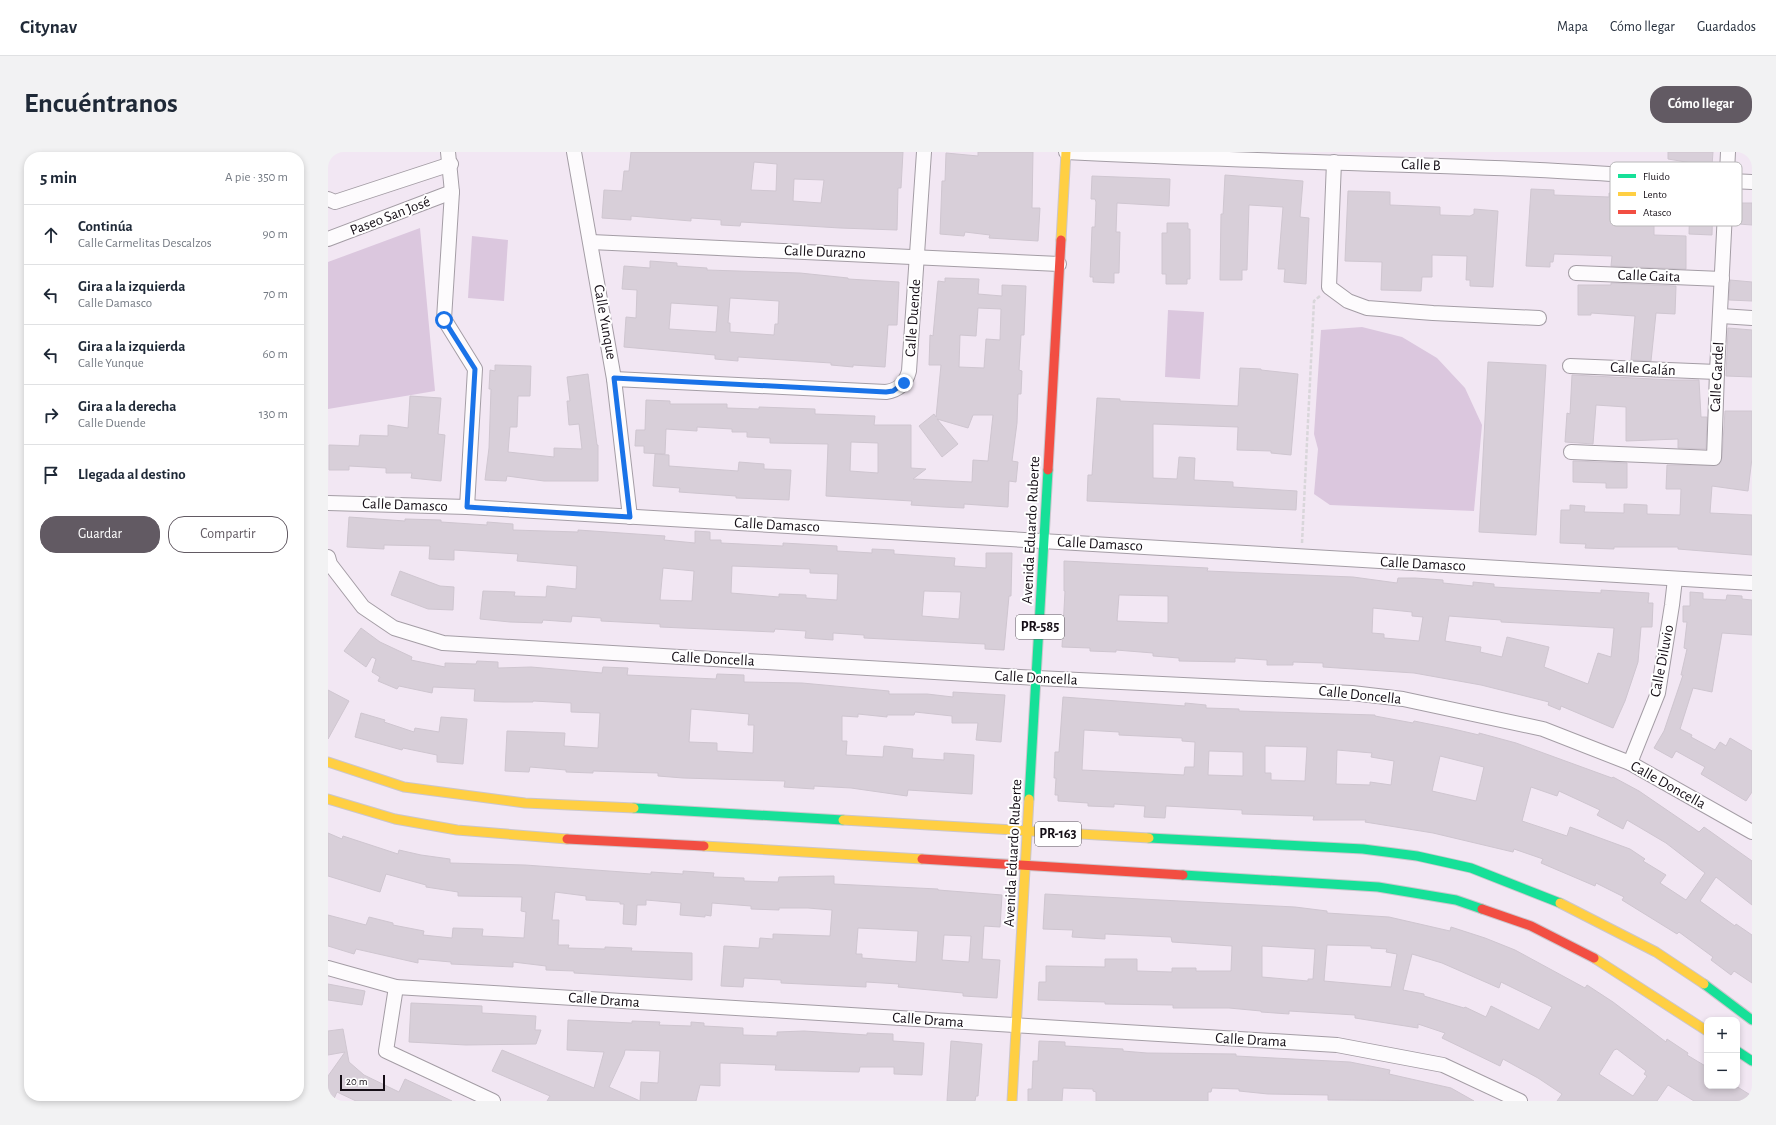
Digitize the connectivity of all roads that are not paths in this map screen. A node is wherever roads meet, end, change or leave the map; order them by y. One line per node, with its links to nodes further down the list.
1 (574, 152): 16 (street, Calle Yunque)
2 (924, 152): 17 (street, Calle Duende)
3 (1066, 152): 7 (street, Calle B); 18 (main road, Avenida Eduardo Ruberte / PR-585)
4 (1728, 152): 8 (street, Calle Gardel)
5 (450, 158): 12 (street); 13 (street)
6 (1411, 159): 7 (street, Calle B); 9 (street, Calle B)
7 (1334, 162): 22 (street)
8 (1728, 162)
9 (1610, 174)
10 (1742, 182): 11 (street, Calle B)
11 (1752, 182)
12 (452, 192): 15 (street, Paseo San José); 29 (street)
13 (328, 199)
14 (1725, 226): 20 (street, Calle Gardel)
15 (328, 239)
16 (591, 242): 17 (street, Calle Durazno); 26 (street, Calle Yunque)
17 (917, 256): 18 (street, Calle Durazno); 26 (street, Calle Duende)
18 (1059, 264): 31 (main road, Avenida Eduardo Ruberte / PR-585)
19 (1576, 273): 20 (street, Calle Gaita)
20 (1722, 279): 21 (street, Calle Gardel)
21 (1721, 316): 23 (street); 25 (street, Calle Gardel)
22 (1539, 318)
23 (1752, 318)
24 (1570, 366): 25 (street, Calle Galán)
25 (1716, 372): 27 (street, Calle Gardel)
26 (614, 378): 30 (street, Calle Yunque)
27 (1571, 452)
28 (328, 503): 29 (street, Calle Damasco)
29 (467, 507): 30 (street, Calle Damasco)
30 (630, 517): 31 (street, Calle Damasco)
31 (1045, 541): 33 (street, Calle Damasco); 35 (main road, Avenida Eduardo Ruberte / PR-585)
32 (328, 557): 35 (street, Calle Doncella)
33 (1675, 579): 34 (street, Calle Damasco); 37 (street, Calle Diluvio)
34 (1752, 583)
35 (1037, 678): 37 (street, Calle Doncella); 39 (main road, Avenida Eduardo Ruberte / PR-585)
36 (328, 762): 39 (main road, PR-163)
37 (1630, 763): 40 (street, Calle Doncella)
38 (328, 799): 41 (main road, PR-163)
39 (1029, 832): 41 (main road, Avenida Eduardo Ruberte / PR-585); 44 (main road, PR-163)
40 (1752, 832)
41 (1027, 866): 45 (main road, Avenida Eduardo Ruberte / PR-585); 46 (main road, PR-163)
42 (328, 968): 43 (street, Calle Drama)
43 (396, 988): 45 (street, Calle Drama); 49 (street)
44 (1752, 1020)
45 (1017, 1026): 50 (main road, Avenida Eduardo Ruberte / PR-585); 51 (street, Calle Drama)
46 (1704, 1029)
47 (1740, 1053): 48 (main road)
48 (1752, 1061)
49 (493, 1101)
50 (1012, 1101)
51 (1520, 1101)

